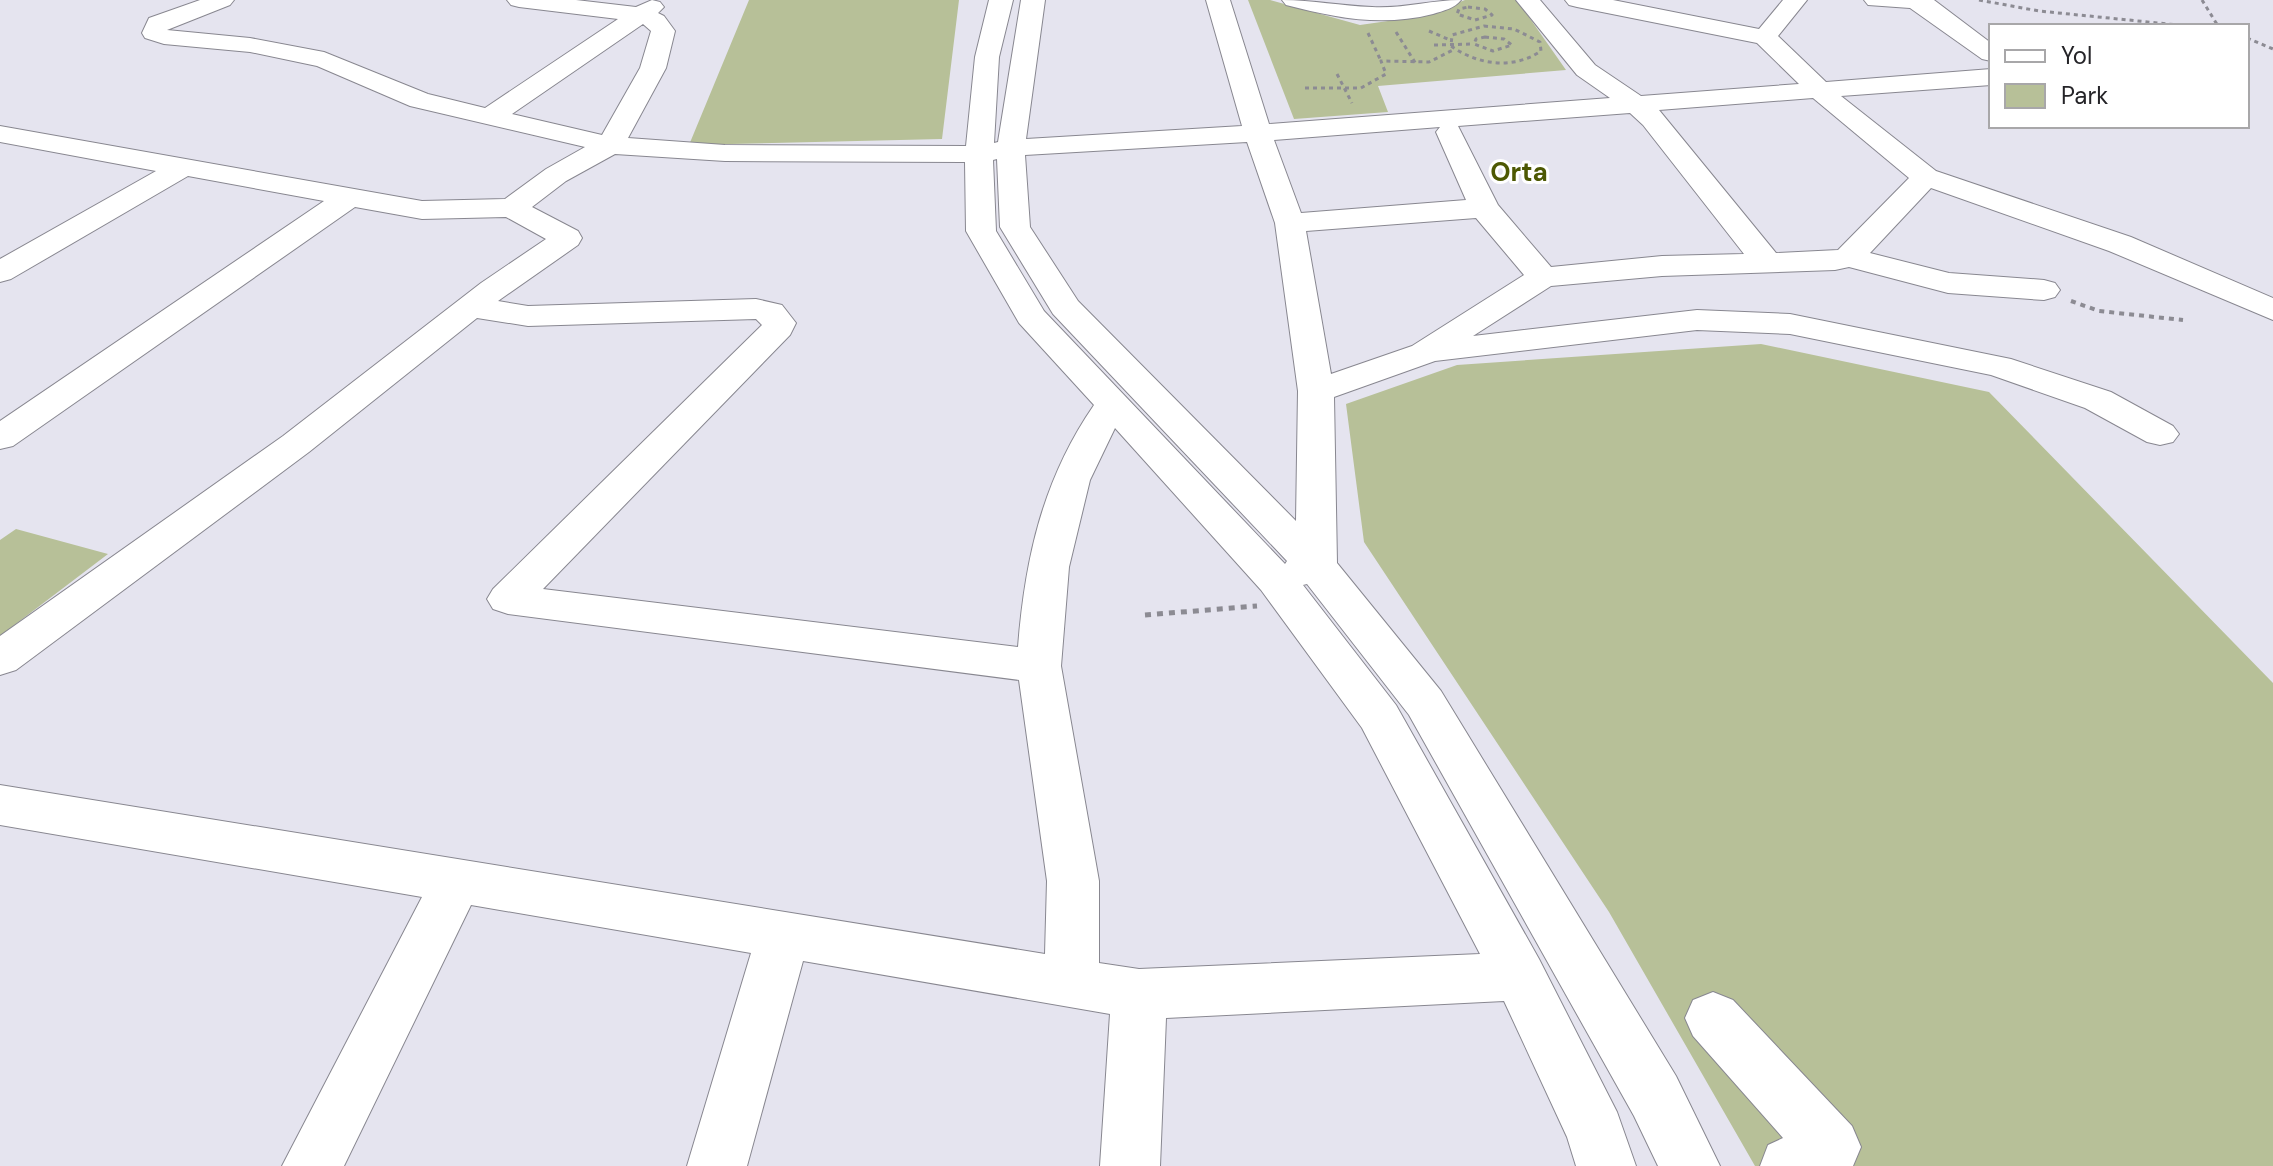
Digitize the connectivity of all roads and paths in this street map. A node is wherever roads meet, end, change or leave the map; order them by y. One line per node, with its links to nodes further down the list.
1 (223, 0): 39 (street)
2 (519, 0): 19 (street)
3 (663, 0): 19 (street)
4 (1001, 0): 44 (street)
5 (1033, 0): 44 (street)
6 (1218, 0): 42 (street)
7 (1294, 0): 18 (street)
8 (1449, 0): 18 (street)
9 (1528, 0): 38 (street)
10 (1577, 0): 17 (street)
11 (1795, 0): 25 (street)
12 (1876, 0): 16 (street)
13 (1922, 0): 16 (street)
14 (1979, 0): 21 (path)
15 (2202, 0): 22 (path)
16 (1916, 1): 33 (street)
17 (1633, 5): 25 (street)
18 (1392, 14): 34 (path)
19 (641, 15): 39 (street); 43 (street)
20 (1478, 20): 20 (path); 23 (path)
21 (2168, 24)
22 (2217, 24)
23 (1484, 26): 24 (path); 27 (path); 31 (path)
24 (1492, 36): 29 (path); 29 (path)
25 (1765, 37): 37 (street)
26 (2249, 39): 32 (path)
27 (1540, 42): 28 (path); 31 (path)
28 (1526, 43)
29 (1474, 44): 31 (path)
30 (1434, 45): 31 (path)
31 (1453, 48): 34 (path)
32 (2273, 49)
33 (1989, 53)
34 (1417, 65): 36 (path)
35 (1989, 77): 37 (street)
36 (1305, 88)
37 (1826, 96): 38 (street); 46 (street)
38 (1644, 112): 40 (street); 42 (street); 52 (street)
39 (489, 117): 43 (street)
40 (1450, 132): 42 (street); 49 (street)
41 (4, 138): 45 (street)
42 (1260, 140): 44 (street); 50 (street)
43 (610, 145): 44 (street); 48 (street)
44 (1000, 153): 61 (street); 64 (street)
45 (182, 168): 47 (street); 53 (street)
46 (1926, 177): 51 (street); 57 (street)
47 (348, 198): 48 (street); 63 (street)
48 (512, 208): 56 (street)
49 (1484, 208): 50 (street); 54 (street)
50 (1290, 223): 60 (street)
51 (1849, 257): 52 (street); 55 (street)
52 (1767, 263): 54 (street)
53 (0, 272)
54 (1543, 277): 59 (street)
55 (2044, 290): 58 (path)
56 (470, 307): 67 (street); 68 (street)
57 (2273, 310)
58 (2183, 320)
59 (1424, 353): 60 (street); 62 (street)
60 (1316, 391): 64 (street)
61 (1113, 403): 65 (street); 68 (street)
62 (2160, 434)
63 (0, 438)
64 (1316, 566): 65 (street); 80 (street)
65 (1285, 592): 66 (path); 72 (street)
66 (1145, 615)
67 (0, 659)
68 (1039, 666): 73 (street)
69 (0, 805): 70 (street)
70 (457, 881): 71 (street); 76 (street)
71 (783, 935): 73 (street); 77 (street)
72 (1520, 976): 74 (street); 79 (street)
73 (1071, 983): 74 (street)
74 (1139, 994): 78 (street)
75 (1713, 1018): 81 (street)
76 (312, 1166)
77 (717, 1166)
78 (1130, 1166)
79 (1606, 1166)
80 (1690, 1166)
81 (1790, 1166)

